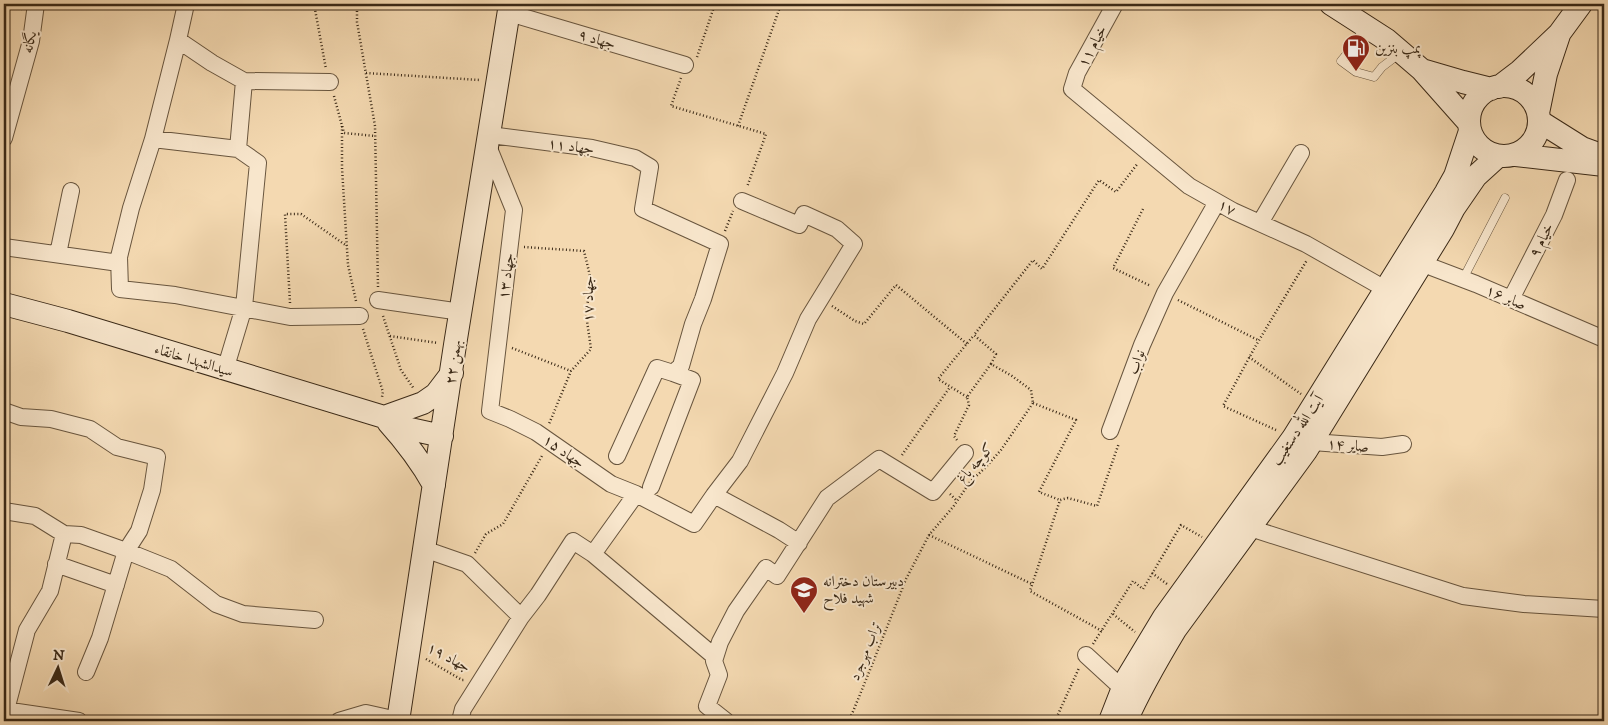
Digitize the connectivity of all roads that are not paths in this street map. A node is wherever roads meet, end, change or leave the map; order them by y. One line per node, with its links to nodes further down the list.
1 (36, 4): 19 (street, یگانه)
2 (186, 4): 9 (street)
3 (1115, 4): 16 (street, خیام ۱۱)
4 (1330, 4): 7 (main road)
5 (1581, 4): 8 (main road)
6 (509, 8): 11 (street, جهاد ۹); 21 (main road, ۲۲ بهمن)
7 (1362, 24): 10 (main road); 10 (lane)
8 (1559, 34): 15 (main road); 17 (main road)
9 (178, 40): 13 (street); 20 (street)
10 (1402, 52): 12 (main road)
11 (685, 65)
12 (1422, 70): 15 (main road); 18 (main road)
13 (244, 80): 14 (street); 22 (street)
14 (330, 82)
15 (1495, 88): 17 (main road); 18 (main road)
16 (1072, 89): 31 (street, ۱۷)
17 (1539, 117): 24 (main road); 25 (main road)
18 (1470, 127): 24 (main road); 35 (main road, آیت الله دستغیب)
19 (4, 138)
20 (153, 139): 22 (street); 36 (street)
21 (489, 140): 43 (main road, ۲۲ بهمن); 47 (street, جهاد ۱۱); 50 (street, جهاد ۱۳)
22 (238, 149): 42 (street)
23 (1302, 153): 32 (street)
24 (1507, 155): 26 (main road); 35 (main road, آیت الله دستغیب)
25 (1604, 156)
26 (1604, 165)
27 (1567, 180): 39 (street, خیام ۹)
28 (71, 191): 34 (street)
29 (1505, 198): 37 (lane)
30 (742, 201): 60 (street)
31 (1217, 202): 32 (street, ۱۷); 53 (street, نواب)
32 (1260, 223): 38 (street, ۱۷)
33 (4, 247): 34 (street)
34 (58, 254): 36 (street)
35 (1414, 261): 37 (street, صابر ۱۶); 38 (main road, آیت الله دستغیب)
36 (119, 263): 42 (street)
37 (1463, 279): 39 (street, صابر ۱۶)
38 (1393, 293): 54 (main road, آیت الله دستغیب); 54 (main road, آیت الله دستغیب)
39 (1512, 299): 45 (street, صابر ۱۶)
40 (378, 300): 43 (street)
41 (4, 304): 46 (main road, سیدالشهدا خانقاء)
42 (244, 307): 44 (street); 46 (street)
43 (461, 312): 48 (main road, ۲۲ بهمن)
44 (360, 316)
45 (1604, 339)
46 (225, 370): 51 (main road, سیدالشهدا خانقاء)
47 (673, 373): 57 (street); 59 (street)
48 (452, 374): 51 (main road); 52 (main road, ۲۲ بهمن)
49 (4, 411): 66 (street)
50 (490, 411): 59 (street, جهاد ۱۵)
51 (382, 417): 52 (main road, سیدالشهدا خانقاء); 58 (main road)
52 (443, 431): 58 (main road, ۲۲ بهمن)
53 (1110, 431)
54 (1300, 438): 55 (street, صایر ۱۴); 62 (main road, آیت الله دستغیب)
55 (1402, 444)
56 (966, 453): 64 (street)
57 (617, 456)
58 (434, 485): 65 (main road, ۲۲ بهمن)
59 (643, 491): 60 (street, جهاد ۱۵); 67 (street)
60 (714, 495): 64 (street)
61 (4, 511): 63 (street)
62 (1242, 523): 70 (street); 76 (main road, آیت الله دستغیب); 84 (main road, آیت الله دستغیب)
63 (64, 534): 66 (street); 68 (street)
64 (799, 542): 74 (street)
65 (424, 549): 71 (street); 80 (main road, ۲۲ بهمن)
66 (126, 551): 69 (street); 72 (street)
67 (593, 554): 71 (street); 74 (street)
68 (56, 564): 69 (street); 77 (street)
69 (116, 585): 75 (street)
70 (1604, 609)
71 (521, 617): 81 (street)
72 (315, 620)
73 (1086, 655): 76 (street)
74 (715, 657): 82 (street)
75 (86, 672)
76 (1123, 689): 83 (main road, آیت الله دستغیب)
77 (5, 710): 78 (street)
78 (80, 721)
79 (339, 721): 80 (street)
80 (400, 721)
81 (460, 721)
82 (726, 721)
83 (1110, 721)
84 (1126, 721)

